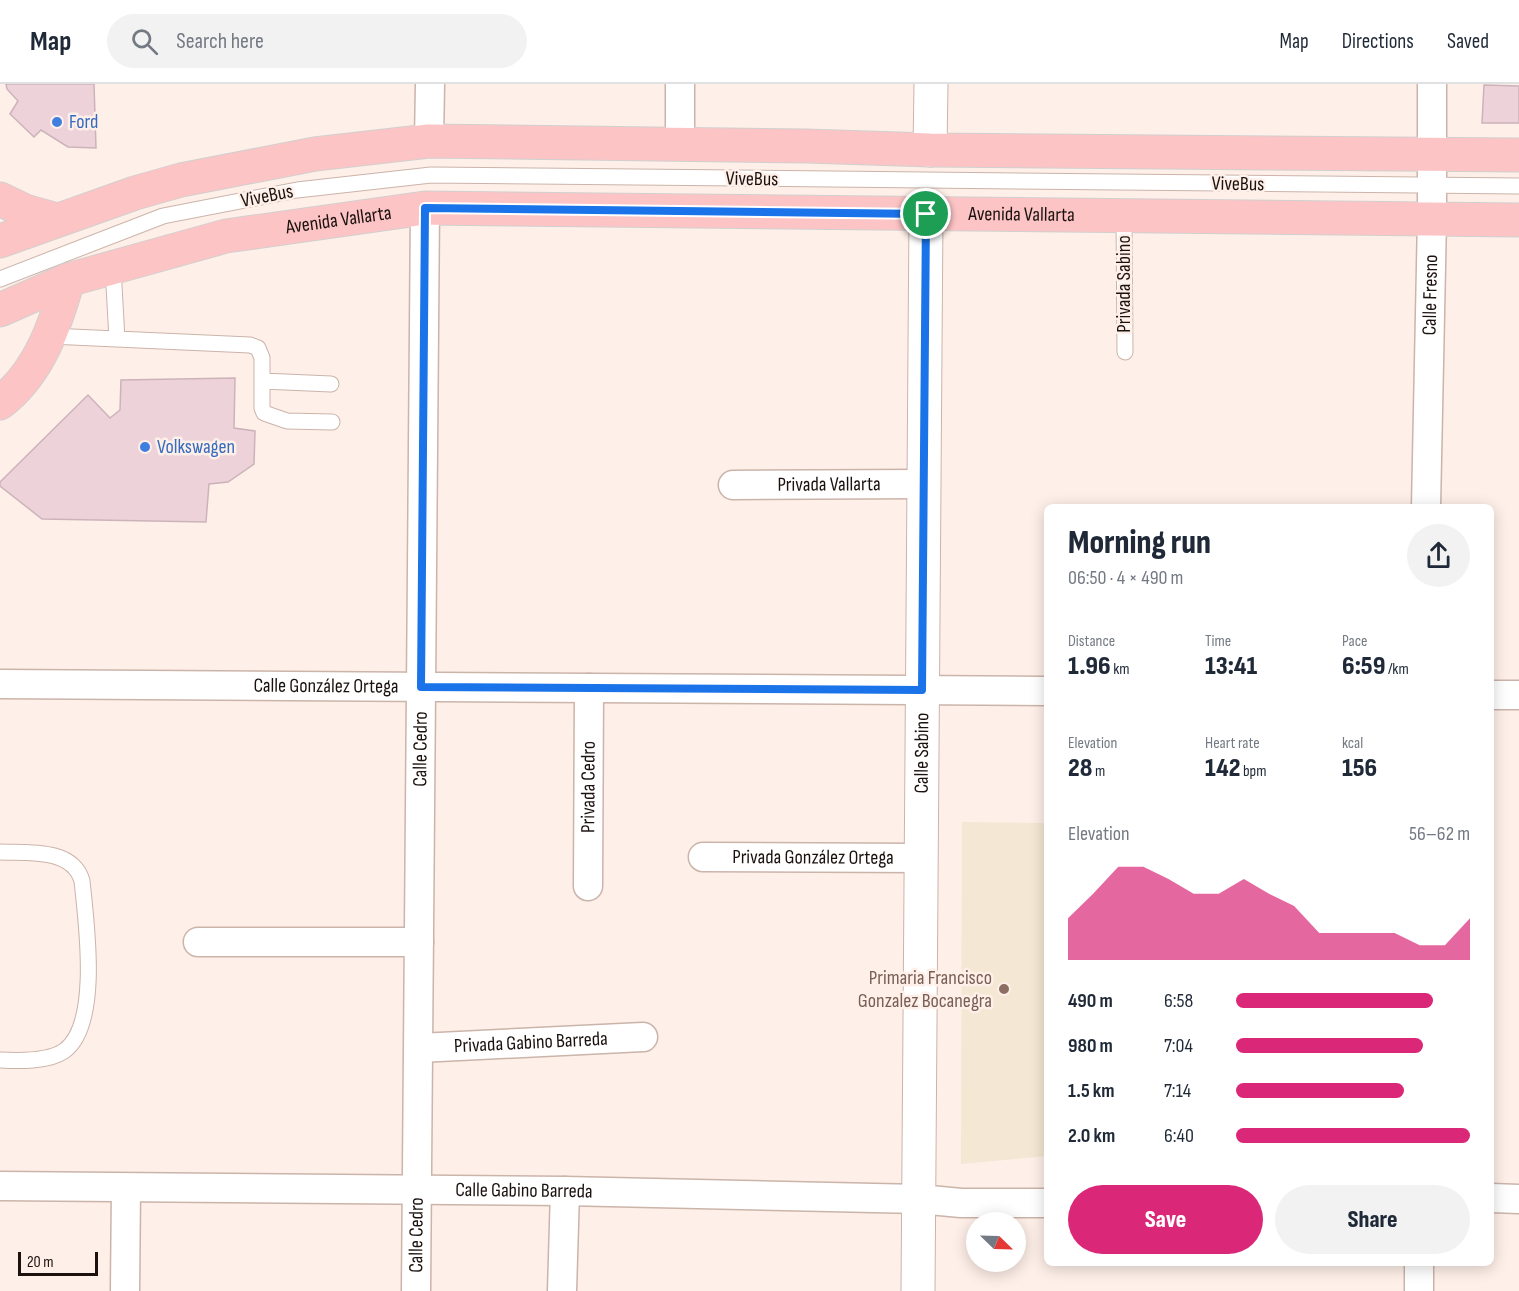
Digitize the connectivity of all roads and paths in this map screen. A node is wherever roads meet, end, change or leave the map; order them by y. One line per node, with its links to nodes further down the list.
1 (430, 84): 5 (street)
2 (680, 84): 6 (street)
3 (931, 84): 7 (street)
4 (1432, 84): 8 (street, Calle Fresno)
5 (429, 141): 6 (main road); 17 (main road)
6 (680, 145): 7 (main road)
7 (930, 150): 8 (main road)
8 (1431, 154): 9 (main road); 10 (street, Calle Fresno)
9 (1519, 155)
10 (1432, 186): 11 (lane, ViveBus); 16 (street, Calle Fresno); 21 (lane, ViveBus)
11 (1519, 186)
12 (0, 199): 17 (main road)
13 (425, 208): 14 (main road, Avenida Vallarta); 20 (main road, Avenida Vallarta); 35 (street, Calle Cedro)
14 (926, 214): 15 (main road, Avenida Vallarta); 31 (street, Calle Sabino)
15 (1124, 217): 16 (main road, Avenida Vallarta); 26 (lane, Privada Sabino)
16 (1432, 219): 18 (main road, Avenida Vallarta); 33 (street, Calle Fresno)
17 (57, 220): 19 (main road)
18 (1519, 220)
19 (0, 241)
20 (112, 268): 22 (main road, Avenida Vallarta); 25 (lane)
21 (0, 279)
22 (68, 280): 23 (main road, Avenida Vallarta); 24 (main road)
23 (0, 310)
24 (50, 336): 25 (lane); 29 (main road)
25 (117, 339): 27 (lane)
26 (1125, 352)
27 (262, 381): 28 (lane); 30 (lane)
28 (331, 384)
29 (0, 403)
30 (332, 422)
31 (924, 484): 32 (street, Privada Vallarta); 37 (street, Calle Sabino)
32 (733, 485)
33 (1426, 504)
34 (0, 684): 35 (street, Calle González Ortega)
35 (421, 687): 36 (street, Calle González Ortega); 46 (street, Calle Cedro)
36 (589, 688): 37 (street, Calle González Ortega); 44 (street, Privada Cedro)
37 (922, 690): 38 (street, Calle González Ortega); 43 (street, Calle Sabino)
38 (1044, 691)
39 (1494, 695): 40 (street)
40 (1519, 695)
41 (0, 852): 49 (lane)
42 (703, 857): 43 (street, Privada González Ortega)
43 (921, 858): 55 (street, Calle Sabino)
44 (588, 886)
45 (198, 942): 46 (street)
46 (419, 942): 48 (street, Calle Cedro)
47 (643, 1037): 48 (street, Privada Gabino Barreda)
48 (418, 1048): 52 (street, Calle Cedro)
49 (0, 1060)
50 (0, 1186): 51 (street, Calle Gabino Barreda)
51 (126, 1188): 52 (street, Calle Gabino Barreda); 59 (street)
52 (417, 1190): 53 (street, Calle Gabino Barreda); 60 (street, Calle Cedro)
53 (565, 1191): 55 (street, Calle Gabino Barreda); 61 (street)
54 (1494, 1198): 56 (street)
55 (919, 1199): 57 (street, Calle Gabino Barreda); 62 (street, Calle Sabino)
56 (1519, 1199)
57 (1044, 1203)
58 (1419, 1266): 63 (street)
59 (125, 1291)
60 (416, 1291)
61 (562, 1291)
62 (918, 1291)
63 (1419, 1291)

